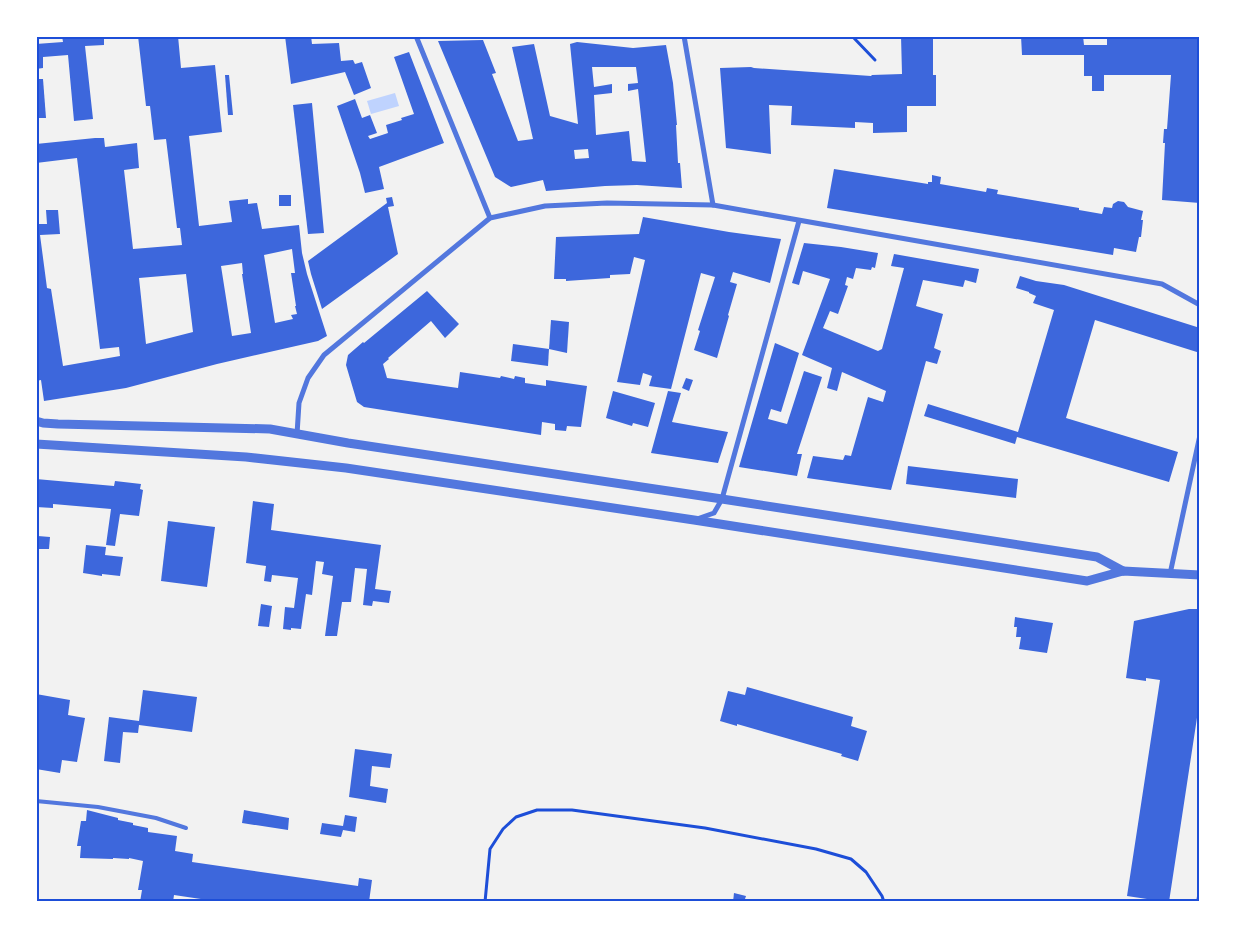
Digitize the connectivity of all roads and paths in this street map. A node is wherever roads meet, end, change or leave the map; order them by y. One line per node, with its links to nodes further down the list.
1 (416, 36): 6 (street)
2 (684, 36): 5 (street)
3 (852, 36): 4 (path)
4 (875, 60)
5 (713, 205): 6 (street); 7 (street)
6 (490, 218): 10 (street)
7 (799, 221): 8 (street); 13 (street)
8 (1200, 305)
9 (36, 421): 10 (street)
10 (297, 434): 13 (street)
11 (1200, 435): 16 (street)
12 (36, 444): 14 (street)
13 (722, 499): 14 (street); 15 (street)
14 (694, 520): 15 (street)
15 (1123, 571): 16 (street)
16 (1170, 574): 17 (street)
17 (1200, 574)
18 (36, 801): 19 (lane)
19 (186, 828)
20 (485, 902): 21 (path)
21 (884, 902)

